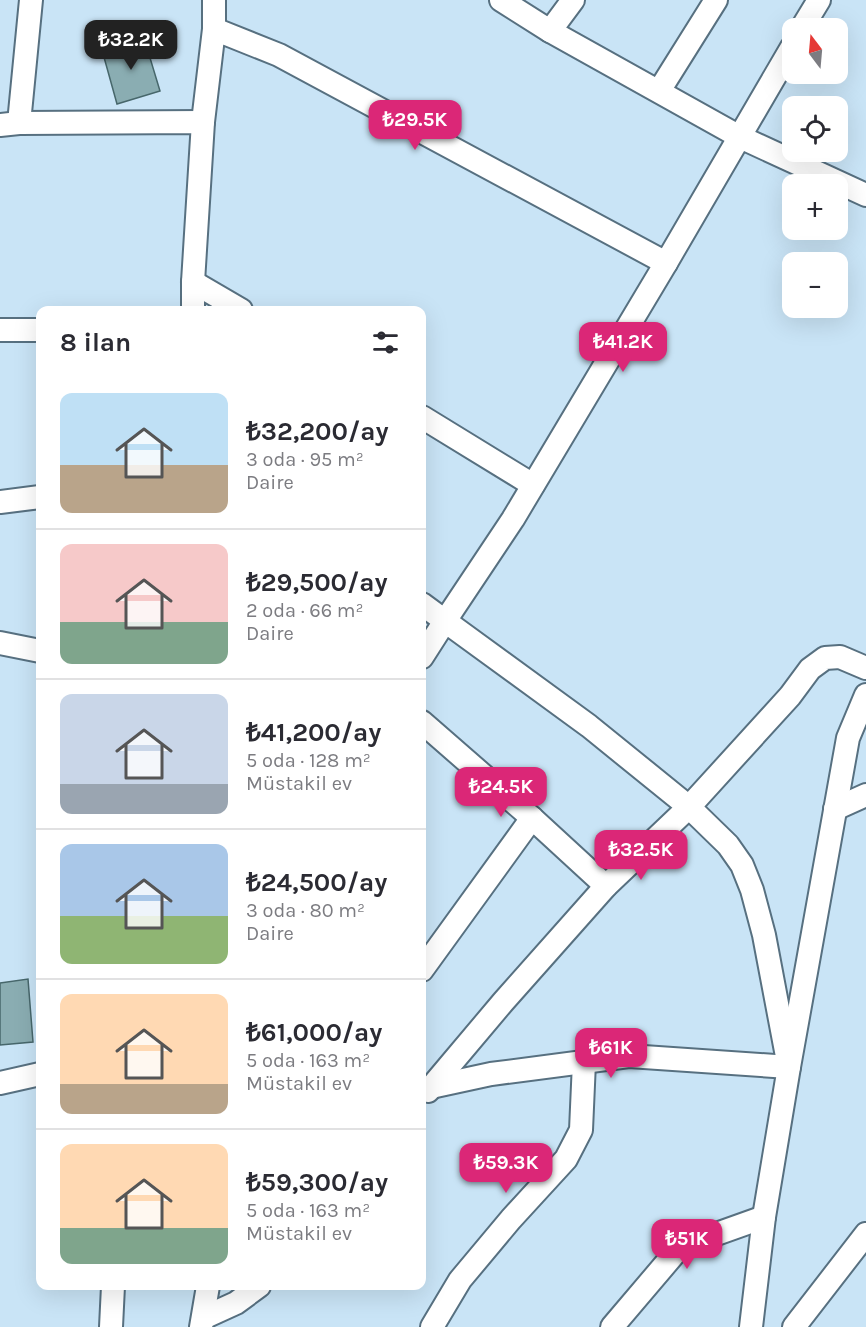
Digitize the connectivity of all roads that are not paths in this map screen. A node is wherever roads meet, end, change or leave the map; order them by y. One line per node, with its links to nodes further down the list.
1 (31, 0): 13 (street)
2 (214, 0): 8 (street)
3 (501, 0): 9 (street)
4 (573, 0): 9 (street)
5 (716, 0): 11 (street)
6 (819, 0): 7 (street)
7 (808, 18)
8 (214, 29): 12 (street); 16 (street)
9 (550, 31): 11 (street)
10 (782, 64): 14 (street)
11 (659, 91): 14 (street)
12 (203, 122): 13 (street); 17 (street)
13 (9, 124)
14 (740, 137): 15 (street); 16 (street)
15 (866, 195)
16 (666, 262): 23 (street)
17 (193, 282): 18 (street); 19 (street)
18 (193, 306)
19 (234, 306)
20 (0, 330): 21 (street)
21 (36, 330)
22 (426, 419): 23 (street)
23 (533, 484): 27 (street)
24 (36, 498): 25 (street)
25 (0, 502)
26 (426, 607): 27 (street)
27 (445, 621): 30 (street); 35 (street)
28 (0, 643): 29 (street)
29 (36, 650)
30 (426, 651)
31 (866, 668): 35 (street)
32 (866, 695): 36 (street)
33 (426, 725): 37 (street)
34 (866, 795): 36 (street)
35 (689, 807): 38 (street); 41 (street)
36 (835, 809): 41 (street)
37 (532, 818): 38 (street); 39 (street)
38 (606, 886): 44 (street)
39 (426, 964)
40 (584, 1062): 41 (street); 44 (street); 52 (street)
41 (789, 1067): 45 (street)
42 (36, 1075): 43 (street)
43 (0, 1083)
44 (426, 1093)
45 (764, 1217): 53 (street); 54 (street)
46 (866, 1234): 55 (street)
47 (113, 1290): 51 (street)
48 (207, 1290): 50 (street)
49 (254, 1290): 50 (street)
50 (202, 1323)
51 (111, 1327)
52 (432, 1327)
53 (612, 1327)
54 (752, 1327)
55 (794, 1327)

